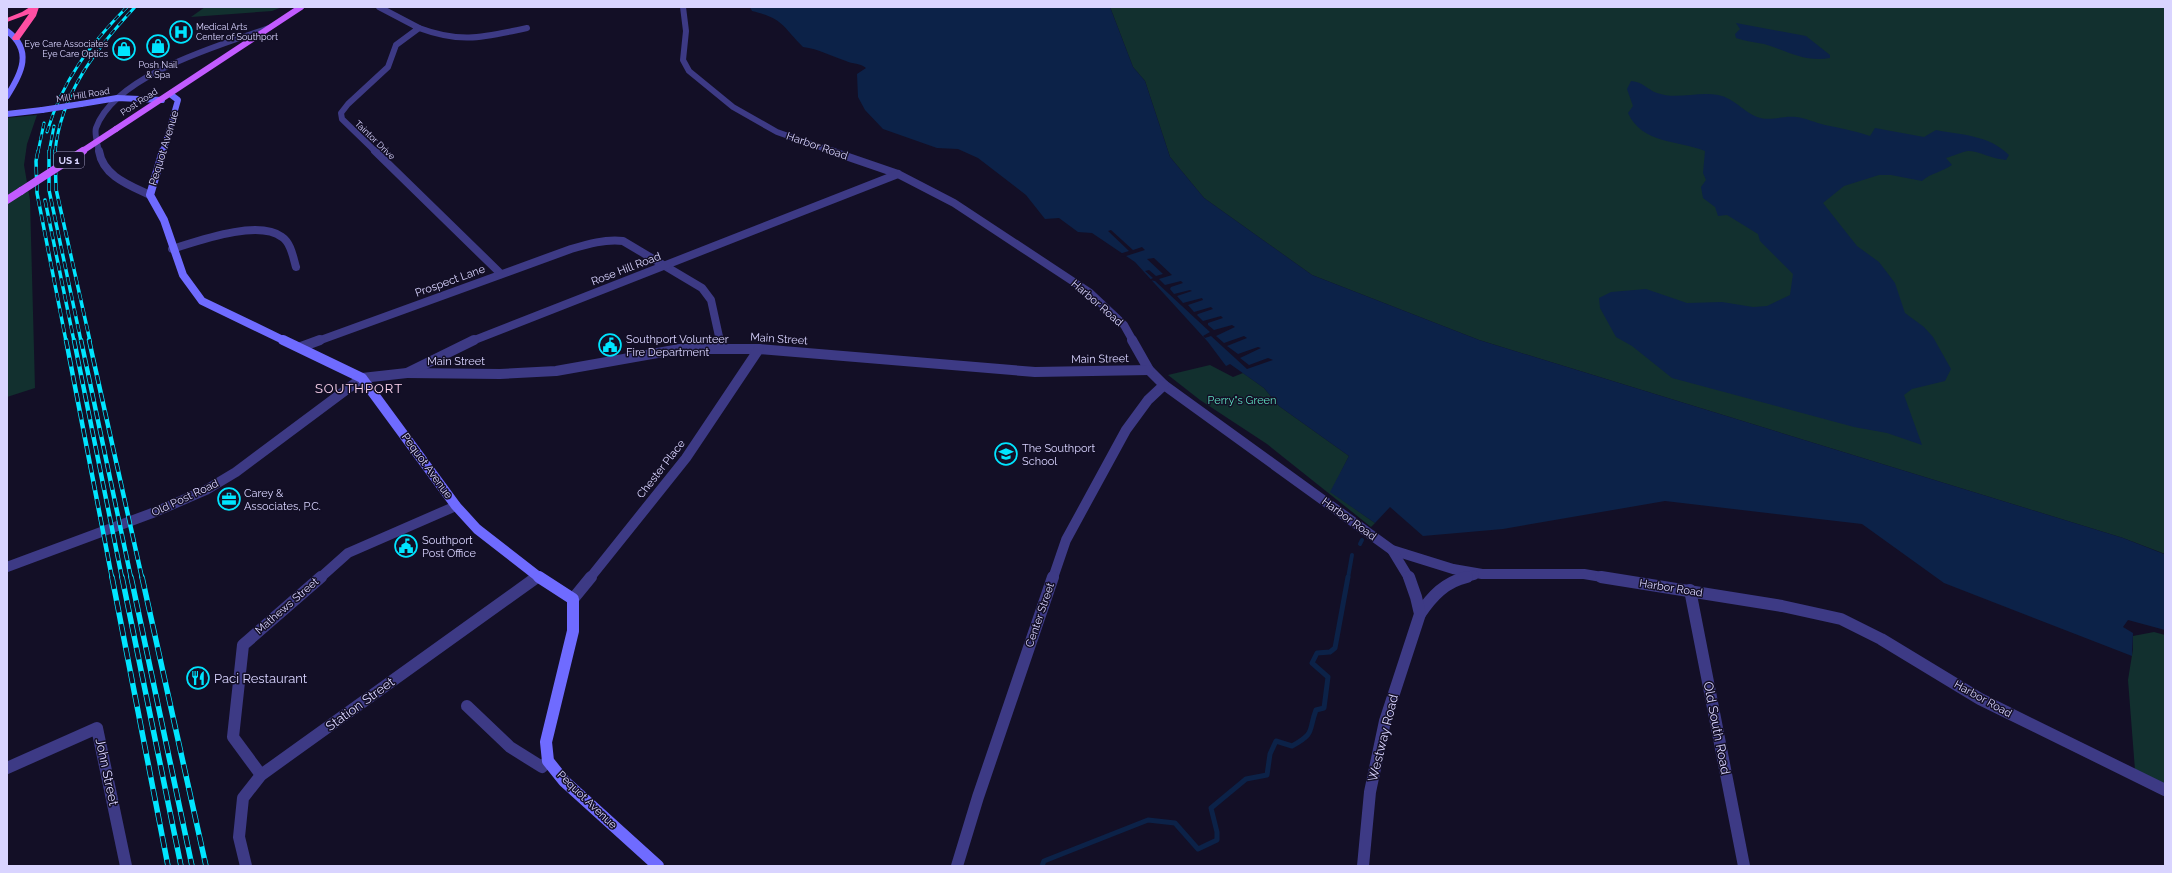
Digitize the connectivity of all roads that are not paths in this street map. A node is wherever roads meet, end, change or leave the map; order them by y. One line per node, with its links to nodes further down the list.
1 (34, 7): 5 (highway); 10 (highway)
2 (301, 7): 6 (main road, Post Road / US 1)
3 (379, 7): 7 (street)
4 (683, 7): 16 (street, Harbor Road)
5 (7, 20)
6 (269, 28): 11 (main road, Post Road / US 1); 13 (street)
7 (419, 28): 8 (street); 22 (street, Taintor Drive)
8 (527, 28)
9 (7, 31): 10 (street)
10 (16, 38): 12 (street)
11 (170, 94): 14 (main road, Post Road / US 1); 17 (street, Pequot Avenue)
12 (7, 96)
13 (118, 98): 14 (street, Mill Hill Road); 15 (street, Mill Hill Road, bridge); 17 (street)
14 (162, 100): 18 (main road, Post Road / US 1, bridge)
15 (7, 114)
16 (898, 174): 21 (street, Rose Hill Road); 26 (street, Harbor Road)
17 (150, 195): 19 (street, Pequot Avenue)
18 (7, 200)
19 (172, 249): 20 (street); 23 (street, Pequot Avenue)
20 (296, 266)
21 (666, 266): 22 (street, Prospect Lane); 24 (street); 27 (street, Rose Hill Road)
22 (501, 274): 23 (street, Prospect Lane)
23 (301, 347): 28 (street, Pequot Avenue)
24 (722, 348): 25 (street, Main Street); 27 (street, Main Street)
25 (760, 349): 26 (street, Main Street); 36 (street, Chester Place)
26 (1149, 370): 29 (street, Harbor Road)
27 (407, 373): 28 (street, Rose Hill Road)
28 (362, 378): 30 (street, Pequot Avenue); 32 (street, Old Post Road)
29 (1164, 385): 31 (street, Harbor Road); 46 (street, Center Street)
30 (456, 506): 34 (street, Pequot Avenue); 41 (street, Mathews Street)
31 (1392, 550): 33 (street, Harbor Road); 37 (street, Westway Road)
32 (7, 567)
33 (1482, 574): 35 (street, Harbor Road); 37 (street, Westway Road)
34 (538, 576): 36 (street, Pequot Avenue); 41 (street, Station Street)
35 (1690, 590): 42 (street, Harbor Road); 48 (street, Old South Road)
36 (573, 599): 39 (street, Pequot Avenue)
37 (1420, 614): 47 (street, Westway Road)
38 (467, 706): 39 (street)
39 (548, 762): 45 (street, Pequot Avenue)
40 (7, 768): 43 (street, John Street)
41 (261, 775): 44 (street, Station Street)
42 (2165, 790)
43 (126, 866)
44 (246, 866)
45 (658, 866)
46 (957, 866)
47 (1363, 866)
48 (1744, 866)

